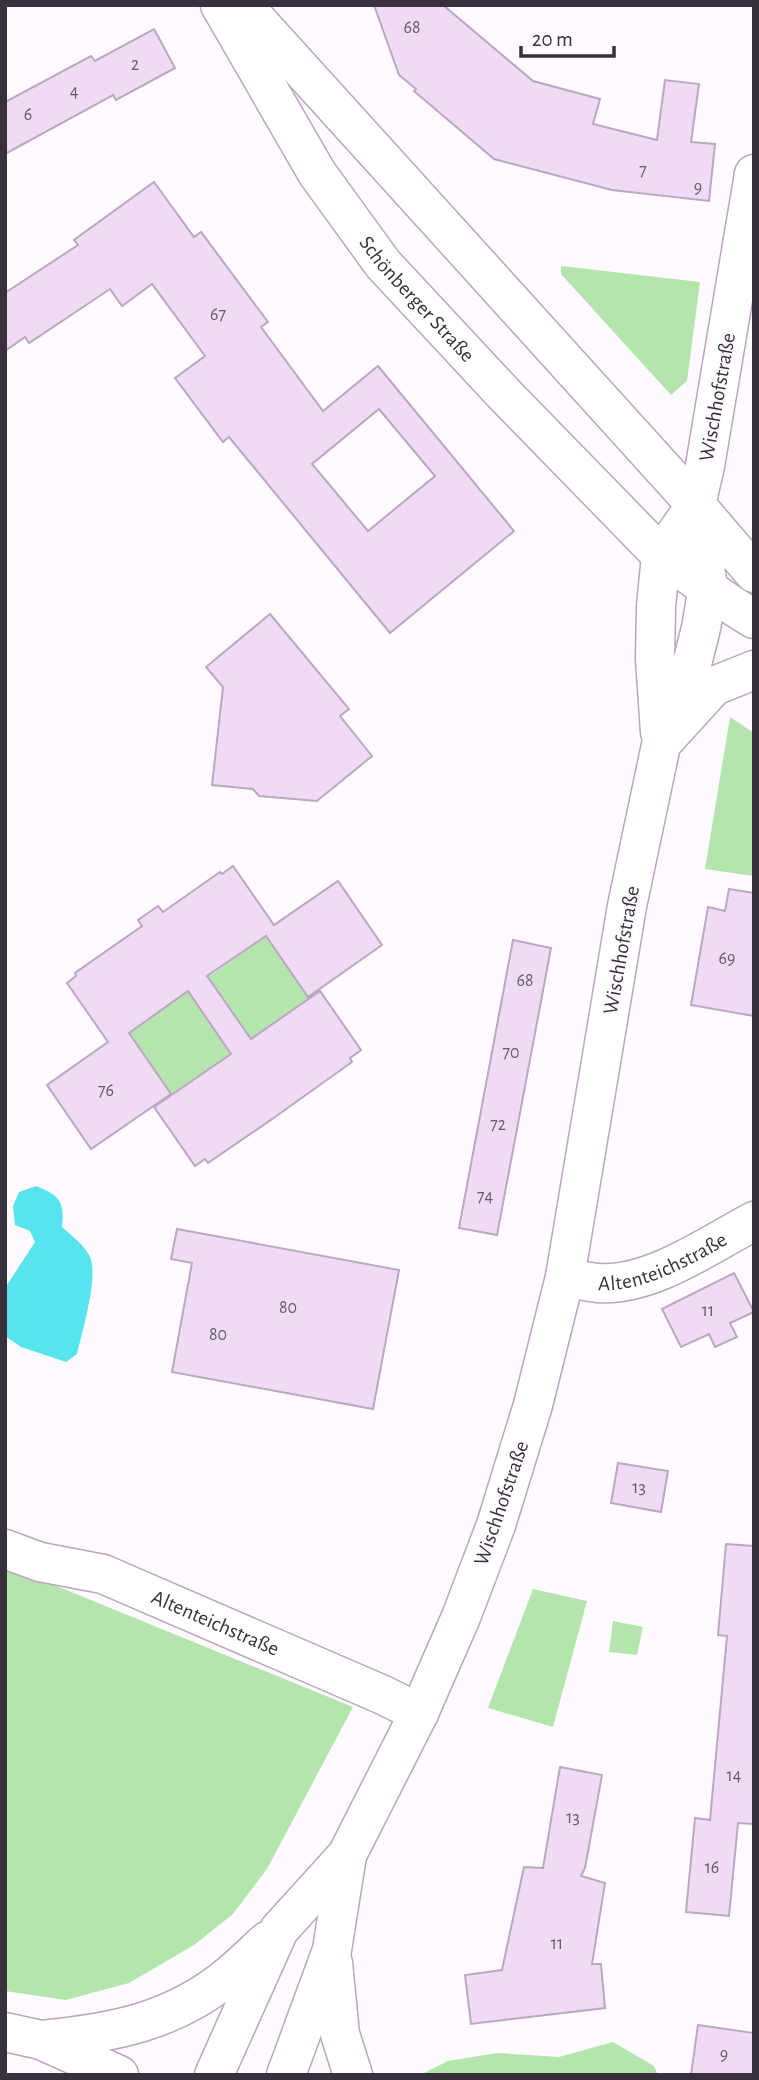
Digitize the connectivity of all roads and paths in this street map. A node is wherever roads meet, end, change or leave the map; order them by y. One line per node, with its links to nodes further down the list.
1 (220, 5): 6 (main road, Schönberger Straße)
2 (243, 5): 5 (main road)
3 (754, 174): 4 (main road, Wischhofstraße)
4 (747, 258): 5 (main road, Wischhofstraße)
5 (696, 505): 6 (main road); 7 (main road); 8 (main road, Wischhofstraße)
6 (661, 555): 8 (main road, Schönberger Straße); 11 (main road)
7 (754, 573)
8 (708, 587): 9 (main road, Schönberger Straße); 11 (main road, Wischhofstraße)
9 (754, 620)
10 (754, 670): 11 (main road)
11 (661, 745): 13 (main road, Wischhofstraße)
12 (754, 1221): 13 (main road, Altenteichstraße)
13 (565, 1277): 15 (main road, Wischhofstraße)
14 (5, 1549): 15 (main road, Altenteichstraße)
15 (419, 1713): 16 (main road, Wischhofstraße)
16 (346, 1855): 17 (main road); 18 (main road)
17 (279, 1930): 19 (main road); 21 (main road)
18 (332, 1950): 22 (main road); 23 (main road)
19 (23, 2036): 20 (main road)
20 (119, 2075)
21 (214, 2075)
22 (286, 2075)
23 (353, 2075)

